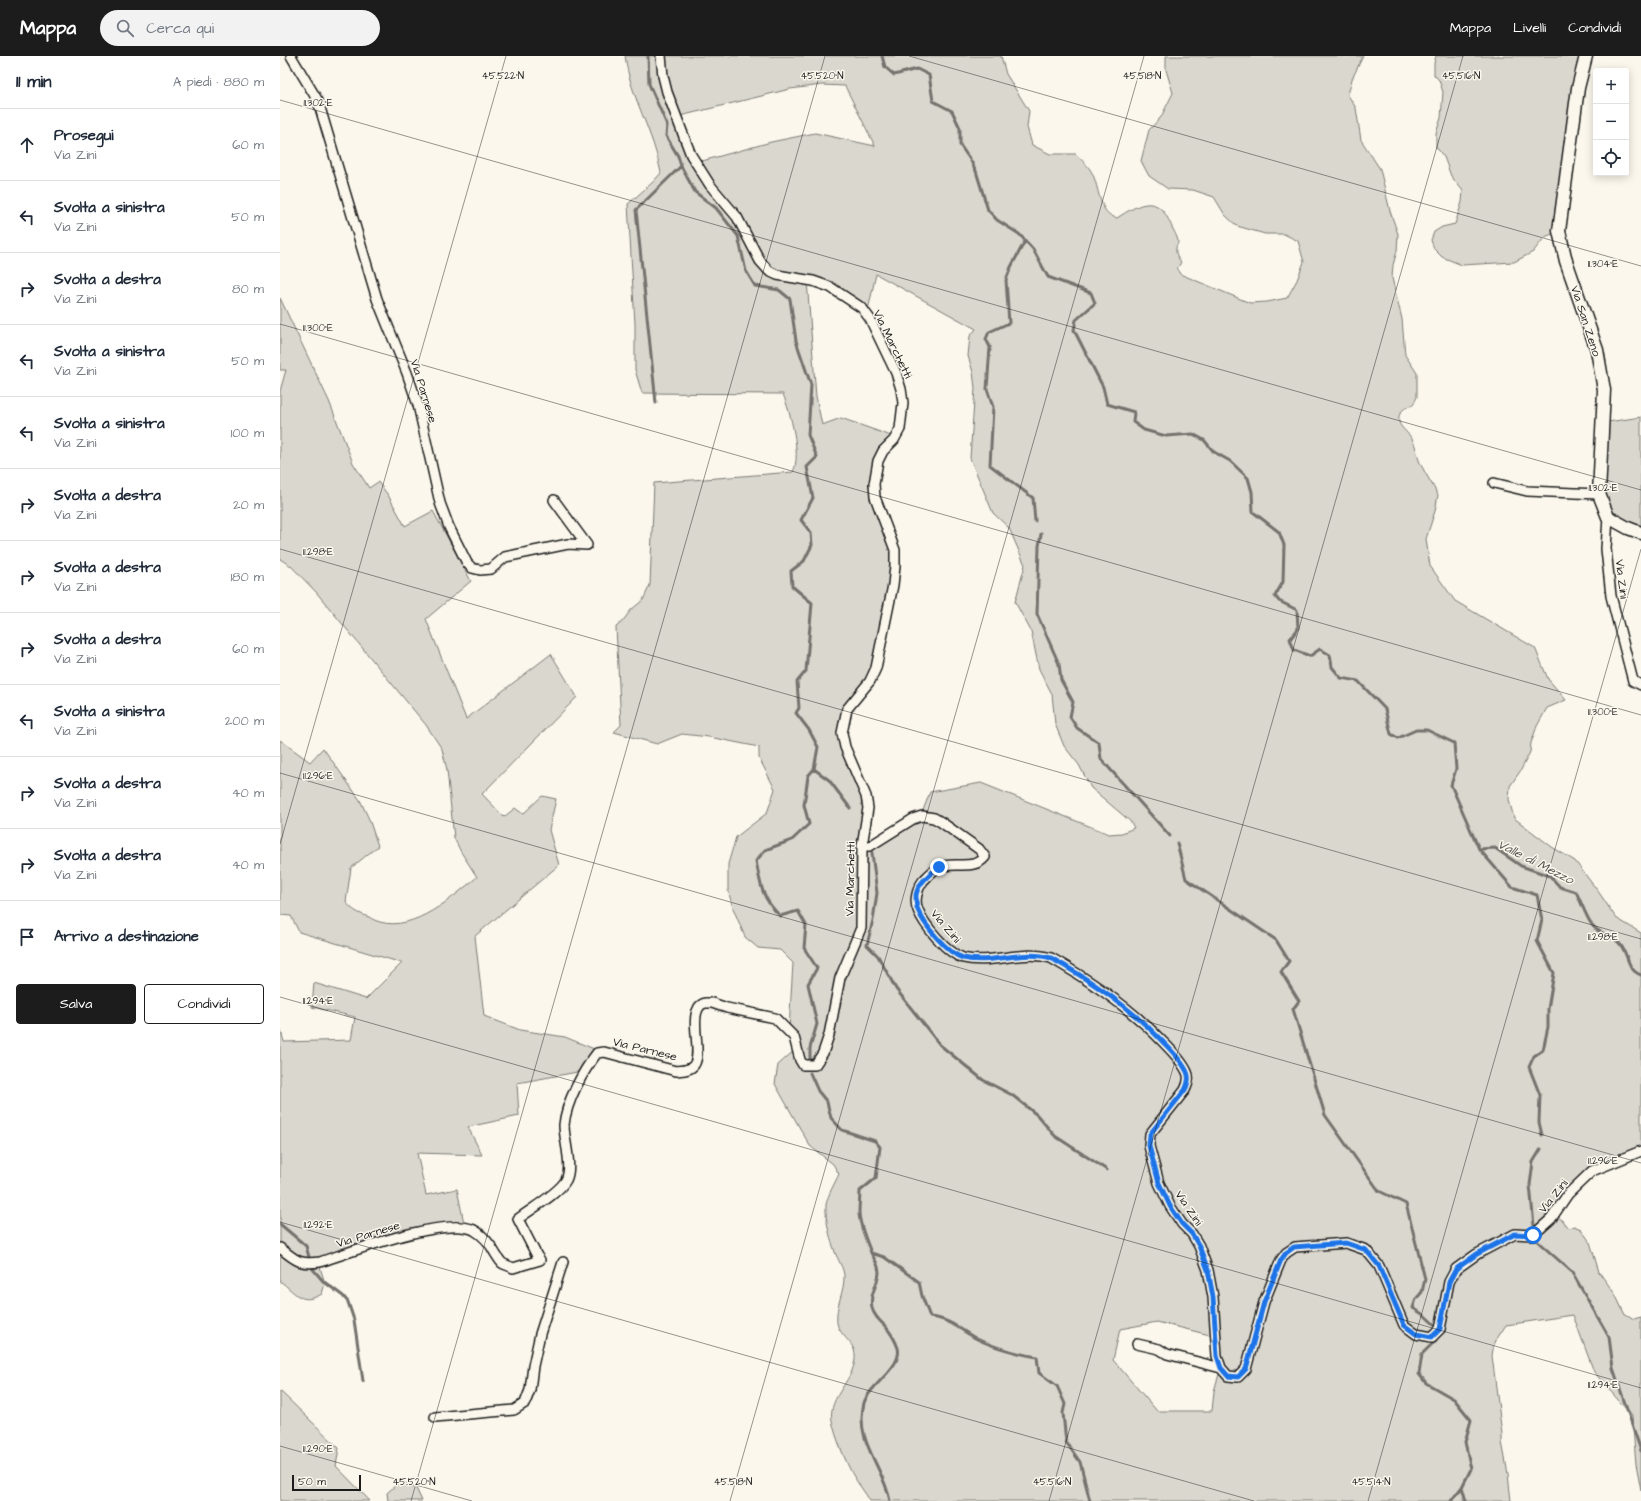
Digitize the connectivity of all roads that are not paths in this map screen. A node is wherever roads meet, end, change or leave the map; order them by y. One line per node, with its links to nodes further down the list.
1 (291, 56): 6 (street, Via Parnese)
2 (662, 56): 10 (street, Via Marchetti)
3 (1586, 56): 5 (street, Via San Zeno)
4 (1494, 483): 5 (street)
5 (1599, 494): 7 (street)
6 (554, 500)
7 (1608, 517): 8 (street); 9 (street, Via Zini)
8 (1641, 533)
9 (1641, 685)
10 (862, 846): 11 (street, Via Marchetti); 16 (street, Via Zini)
11 (854, 947): 13 (street, Via Parnese)
12 (1641, 1151): 16 (street, Via Zini)
13 (280, 1248)
14 (563, 1262): 17 (street)
15 (1137, 1344): 16 (street)
16 (1221, 1368)
17 (435, 1417)

